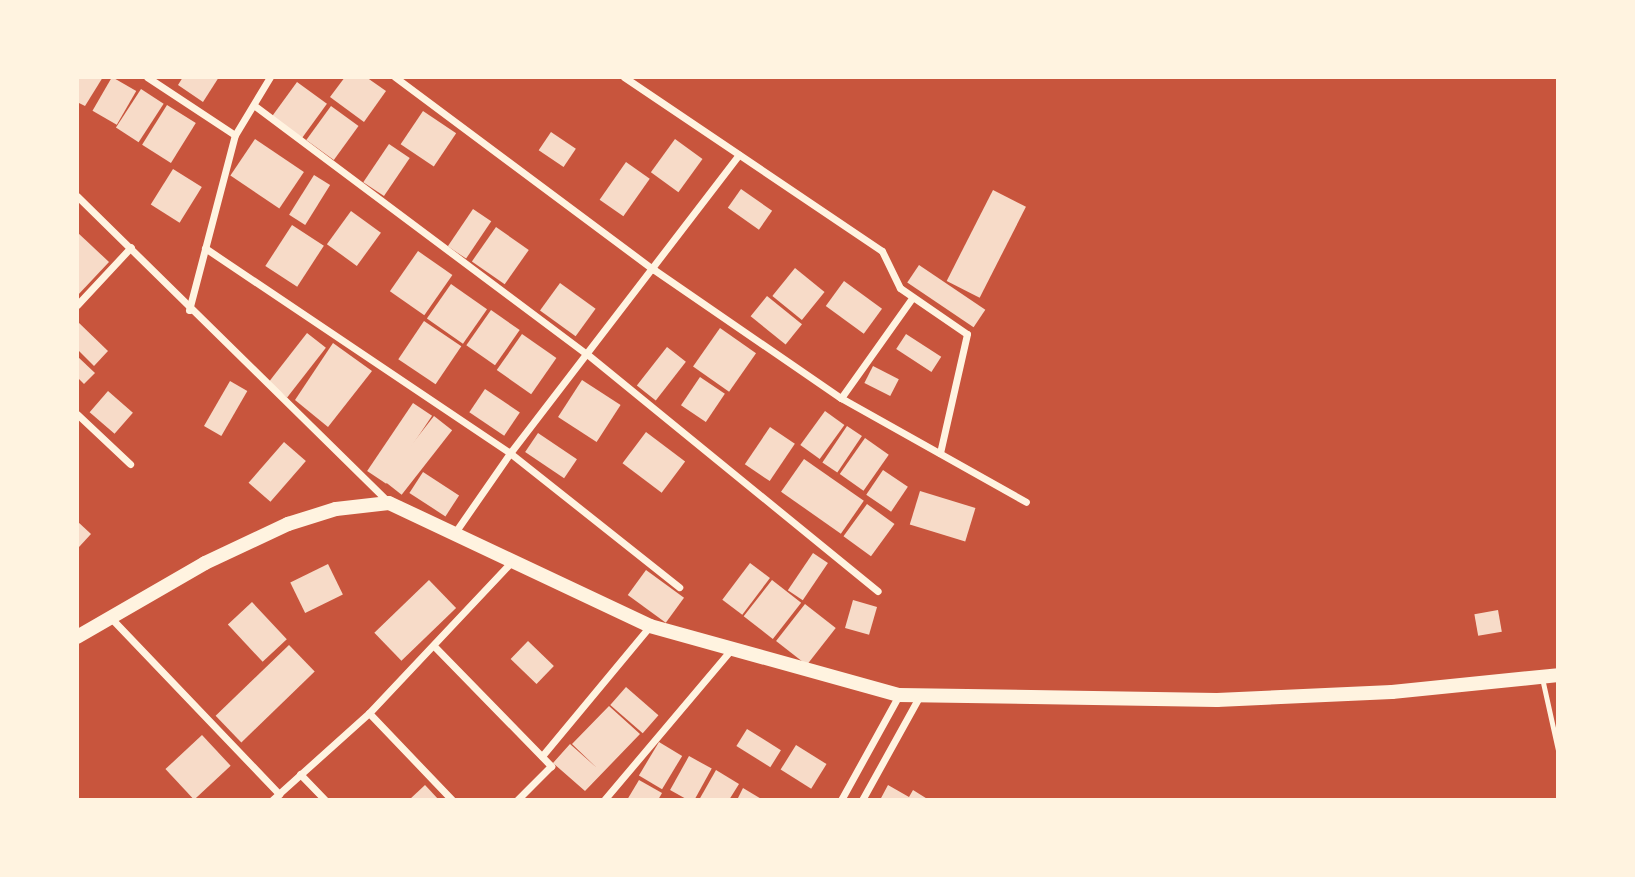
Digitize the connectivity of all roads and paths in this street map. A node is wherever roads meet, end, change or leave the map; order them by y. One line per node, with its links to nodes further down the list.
1 (147, 77): 6 (street)
2 (270, 77): 5 (street)
3 (395, 77): 11 (street)
4 (624, 77): 7 (street)
5 (255, 106): 6 (street); 15 (street)
6 (235, 135): 10 (street)
7 (739, 155): 11 (street); 12 (street)
8 (77, 196): 9 (street)
9 (131, 247): 13 (street); 14 (street)
10 (205, 247): 14 (street); 18 (street)
11 (653, 269): 15 (street); 16 (street)
12 (912, 298): 16 (street); 19 (street)
13 (77, 305)
14 (189, 310): 22 (street)
15 (587, 354): 18 (street); 26 (street)
16 (841, 398): 19 (street)
17 (77, 415): 20 (street)
18 (510, 453): 23 (street); 25 (street)
19 (940, 453): 21 (street)
20 (130, 464)
21 (1026, 502)
22 (389, 503): 23 (main road); 27 (main road)
23 (456, 531): 24 (main road)
24 (513, 560): 28 (main road); 30 (street)
25 (679, 587)
26 (878, 591)
27 (110, 617): 29 (main road); 40 (street)
28 (650, 626): 31 (main road); 38 (street)
29 (77, 637)
30 (435, 646): 36 (street); 38 (street)
31 (730, 651): 34 (main road); 45 (street)
32 (1541, 675): 33 (main road); 35 (main road); 37 (lane)
33 (1558, 675)
34 (899, 695): 35 (main road); 46 (street)
35 (919, 697): 47 (street)
36 (369, 713): 39 (street); 43 (street)
37 (1558, 750)
38 (542, 756): 44 (street)
39 (300, 775): 40 (street); 42 (street)
40 (279, 794): 41 (street)
41 (272, 800)
42 (325, 800)
43 (452, 800)
44 (517, 800)
45 (604, 800)
46 (841, 800)
47 (862, 800)

